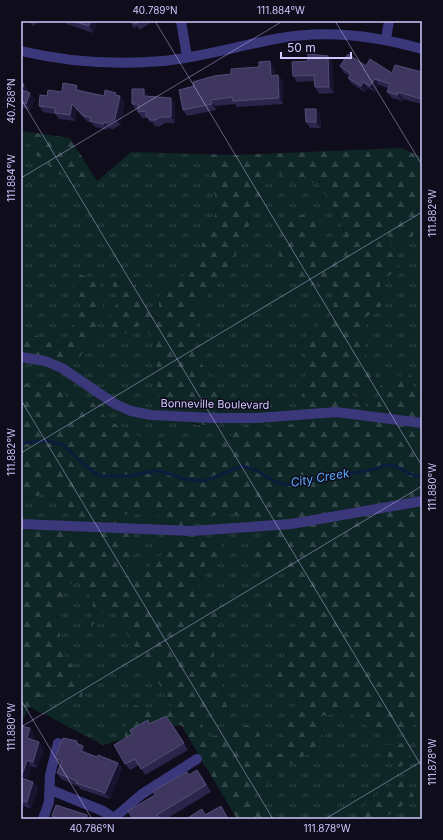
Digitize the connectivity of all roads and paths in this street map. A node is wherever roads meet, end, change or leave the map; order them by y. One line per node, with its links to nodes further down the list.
1 (181, 21): 6 (street)
2 (390, 21): 3 (street)
3 (386, 39): 4 (street); 6 (street)
4 (422, 49)
5 (21, 52): 6 (street)
6 (187, 57)
7 (21, 357): 8 (street, Bonneville Boulevard)
8 (422, 422)
9 (422, 501): 10 (street)
10 (21, 524)
11 (58, 743): 13 (street)
12 (197, 759): 14 (street)
13 (50, 790): 14 (street); 15 (street)
14 (115, 818)
15 (43, 819)

